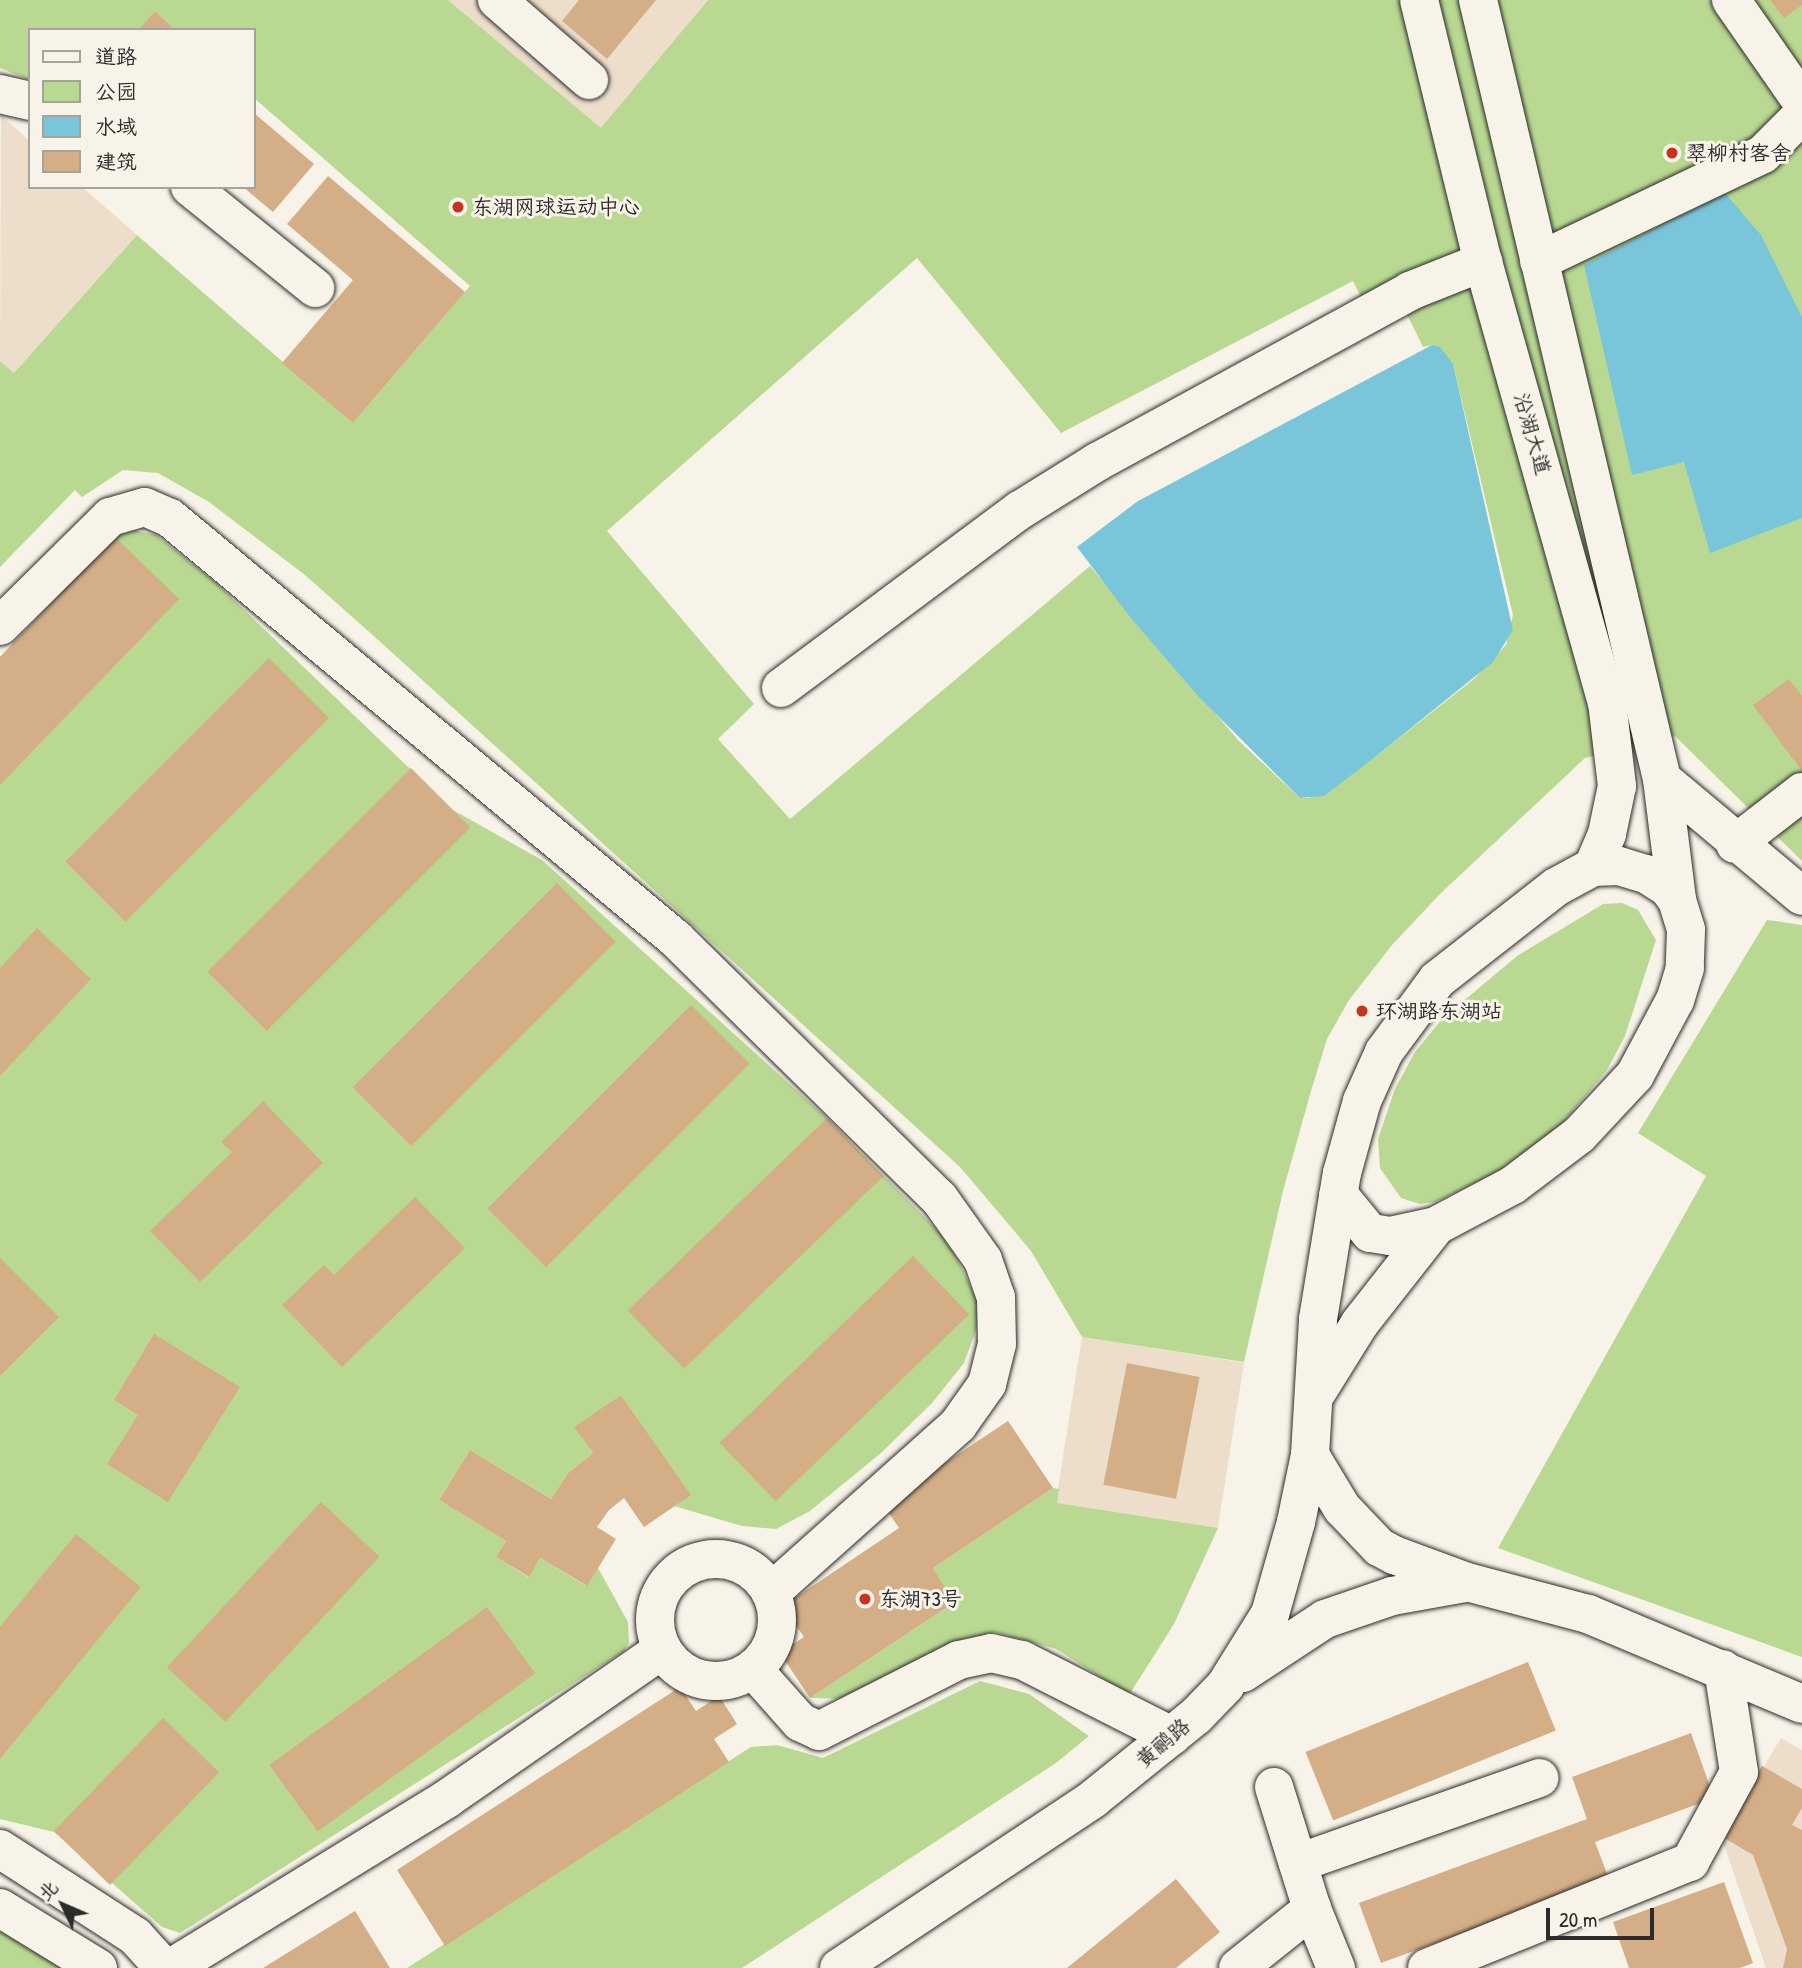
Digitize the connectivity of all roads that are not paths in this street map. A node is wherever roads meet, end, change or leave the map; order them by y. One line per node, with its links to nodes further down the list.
1 (497, 0): 5 (street)
2 (1419, 0): 12 (street, 沿湖大道)
3 (1478, 0): 11 (street)
4 (1731, 0): 8 (street)
5 (589, 80)
6 (0, 94): 7 (street)
7 (28, 101)
8 (1802, 102)
9 (1802, 116): 11 (street)
10 (192, 189): 13 (street)
11 (1539, 261): 16 (street)
12 (1483, 262): 15 (street); 19 (street, 沿湖大道)
13 (314, 288)
14 (0, 626): 27 (street)
15 (781, 688)
16 (1662, 779): 18 (street); 21 (street)
17 (1802, 792): 18 (street)
18 (1735, 844): 20 (street)
19 (1593, 867): 21 (street); 22 (street, 黄鹂路)
20 (1802, 896)
21 (1677, 900): 23 (street)
22 (1338, 1194): 23 (street); 24 (street, 黄鹂路)
23 (1436, 1226): 24 (street)
24 (1316, 1393): 25 (street, 黄鹂路)
25 (1310, 1455): 26 (street); 31 (street, 黄鹂路)
26 (1467, 1582): 30 (street); 31 (street)
27 (771, 1592): 28 (street); 29 (street)
28 (662, 1650): 29 (street); 42 (street)
29 (753, 1669): 33 (street)
30 (1723, 1670): 32 (street); 46 (street)
31 (1225, 1686): 33 (street, 黄鹂路)
32 (1802, 1704)
33 (1172, 1736): 43 (street, 黄鹂路)
34 (1539, 1778): 37 (street)
35 (1274, 1787): 37 (street)
36 (0, 1849): 41 (street)
37 (1298, 1863): 39 (street)
38 (0, 1908): 40 (street)
39 (1312, 1909): 44 (street); 45 (street)
40 (98, 1968)
41 (164, 1968)
42 (171, 1968)
43 (839, 1968)
44 (1238, 1968)
45 (1336, 1968)
46 (1427, 1968)

